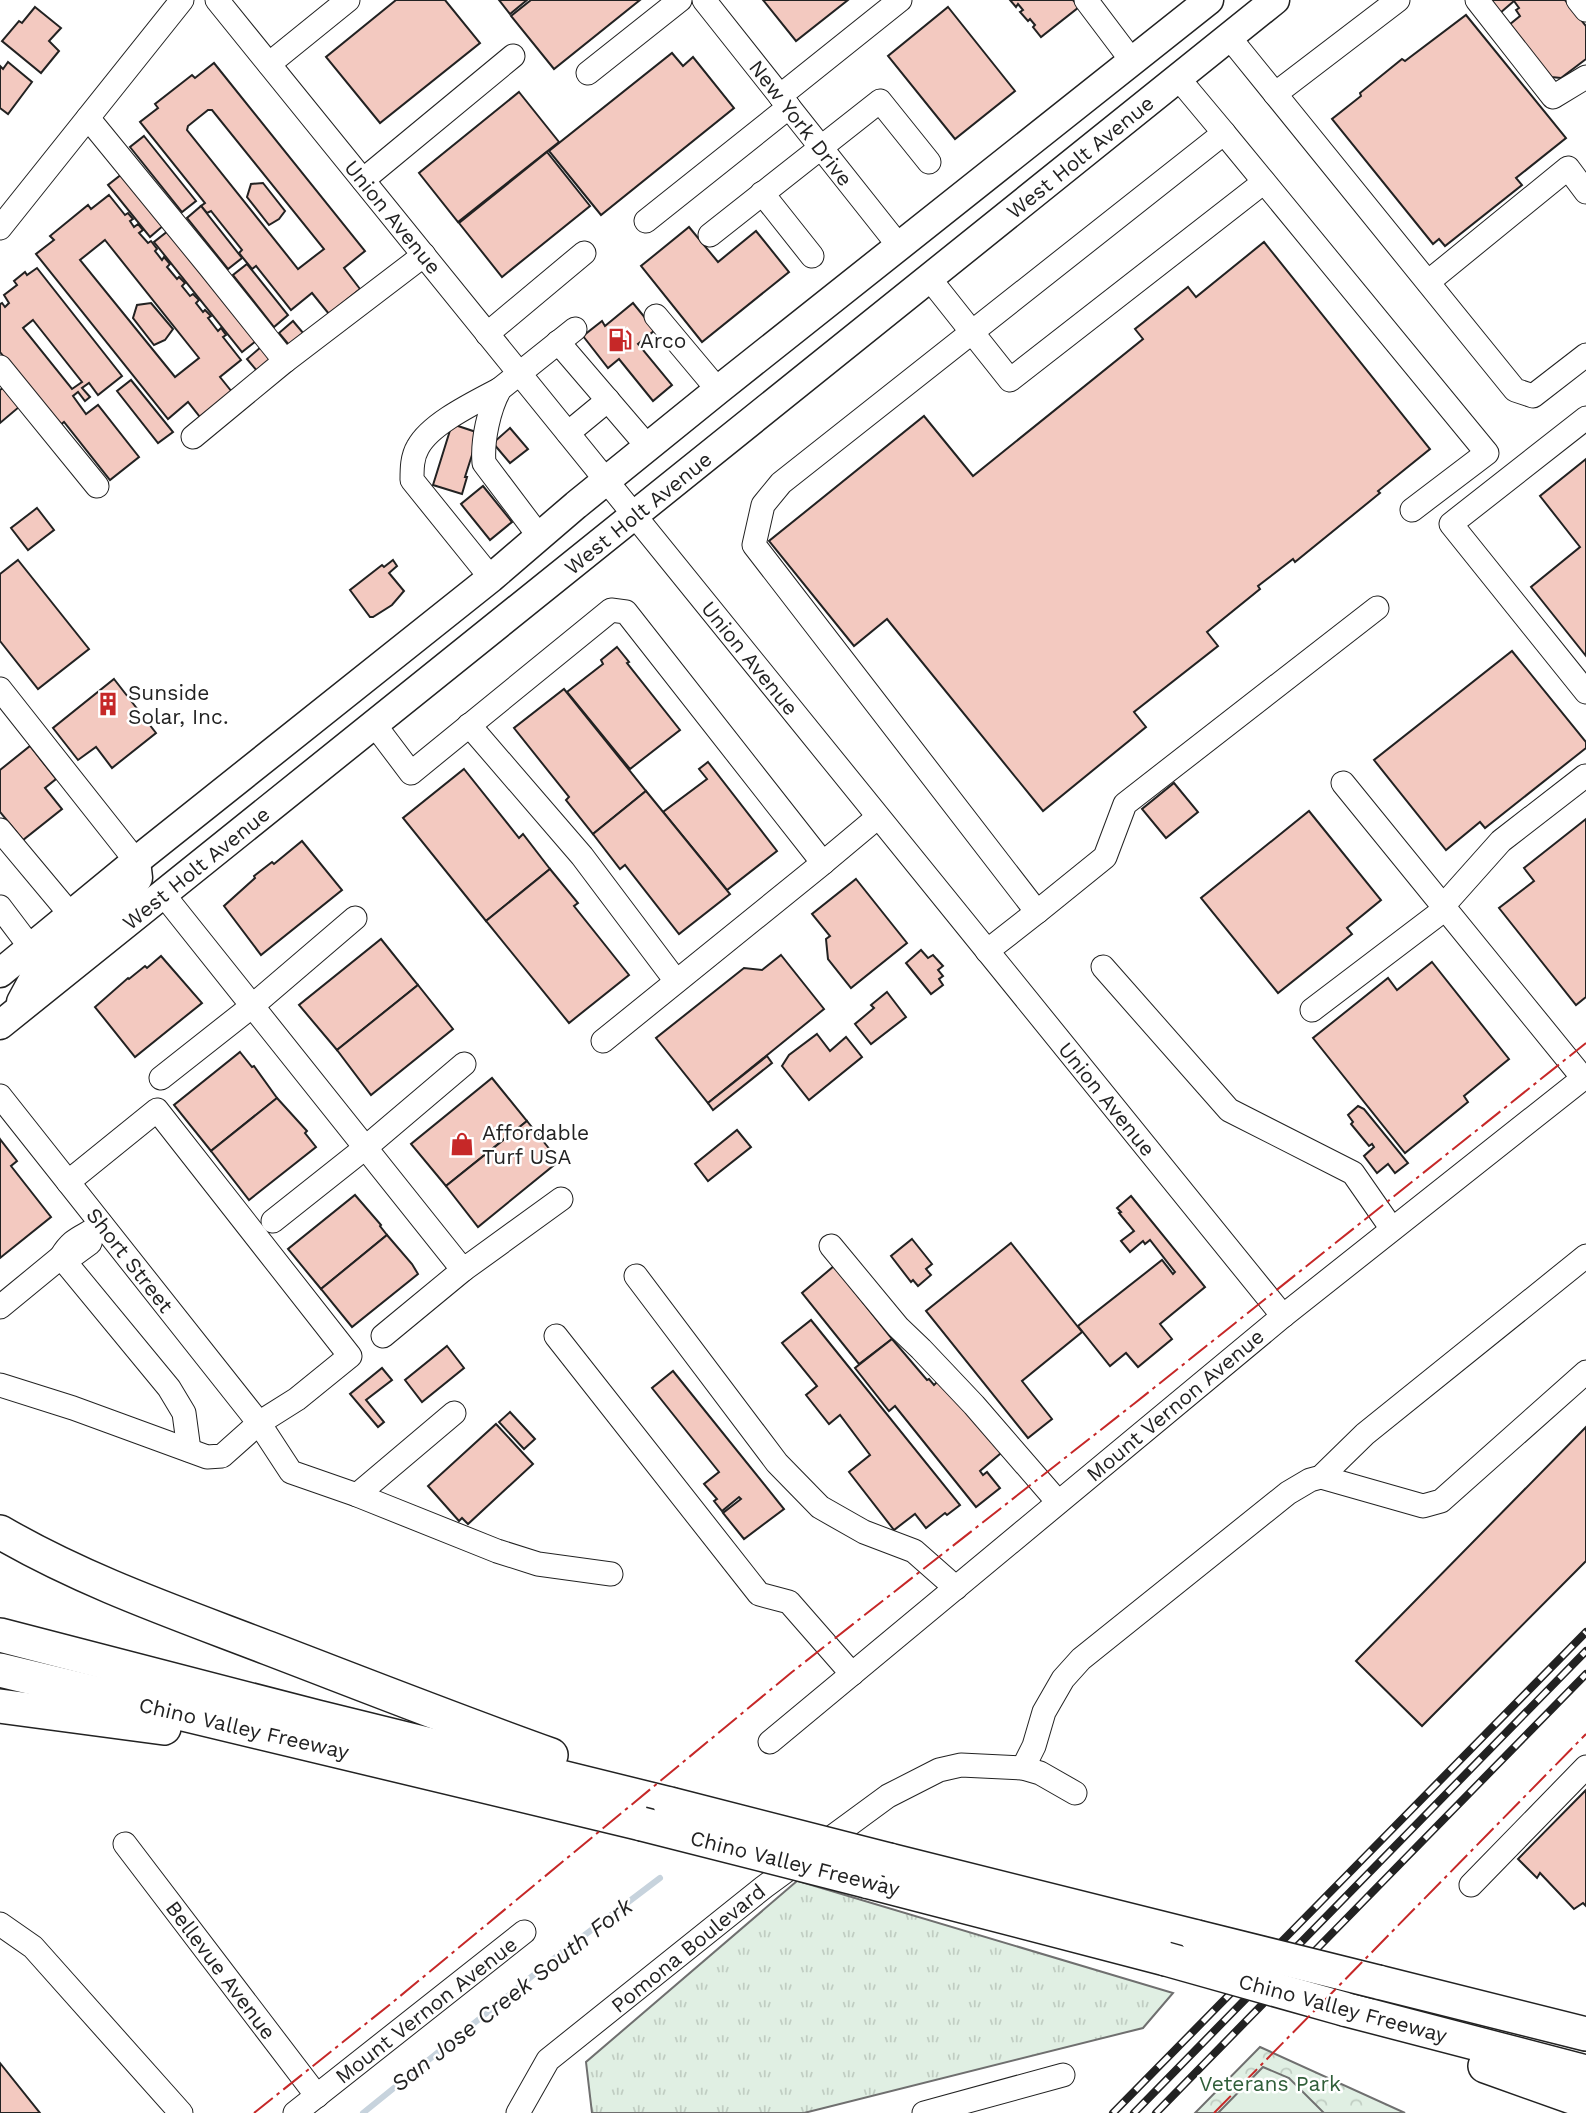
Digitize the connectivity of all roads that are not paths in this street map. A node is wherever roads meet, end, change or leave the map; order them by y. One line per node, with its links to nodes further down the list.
1 (182, 0): 23 (street)
2 (217, 0): 17 (street, Union Avenue)
3 (348, 0): 17 (street)
4 (680, 0): 18 (street)
5 (704, 0): 22 (street, New York Drive)
6 (900, 0): 22 (street)
7 (1086, 0): 16 (street)
8 (1209, 0): 16 (main road, West Holt Avenue)
9 (1275, 0): 14 (main road, West Holt Avenue)
10 (1398, 0): 21 (street)
11 (1477, 0): 20 (street)
12 (1578, 0): 13 (street)
13 (1586, 10)
14 (1229, 37): 19 (main road, West Holt Avenue); 21 (street)
15 (513, 56): 27 (street)
16 (1132, 61): 34 (main road, West Holt Avenue)
17 (269, 64): 27 (street, Union Avenue)
18 (588, 73)
19 (1178, 78): 24 (street); 38 (main road, West Holt Avenue)
20 (1583, 85)
21 (1275, 94): 39 (street)
22 (784, 101): 25 (street, New York Drive); 31 (street)
23 (88, 118): 32 (street); 44 (street)
24 (1224, 133): 28 (street); 41 (street)
25 (820, 147): 26 (street); 30 (street); 34 (street, New York Drive)
26 (929, 162)
27 (363, 180): 36 (street, Union Avenue)
28 (1264, 182): 41 (street); 56 (street)
29 (1586, 192): 39 (street)
30 (762, 193): 33 (street); 37 (street)
31 (646, 221)
32 (0, 228)
33 (710, 235)
34 (899, 246): 48 (main road, West Holt Avenue)
35 (584, 253): 42 (street)
36 (424, 255): 42 (street, Union Avenue); 44 (street)
37 (812, 256)
38 (929, 278): 41 (street); 57 (main road, West Holt Avenue)
39 (1427, 282): 43 (street)
40 (656, 316): 48 (street)
41 (971, 332): 74 (street)
42 (487, 334): 46 (street, Union Avenue)
43 (1586, 355)
44 (285, 362): 52 (street)
45 (0, 367): 55 (street)
46 (519, 373): 47 (street); 49 (street); 51 (street, Union Avenue)
47 (500, 389): 58 (street); 59 (street)
48 (718, 390): 53 (main road, West Holt Avenue)
49 (608, 400): 51 (street); 53 (street)
50 (1586, 418): 62 (street)
51 (568, 433): 54 (street, Union Avenue)
52 (193, 437)
53 (648, 447): 54 (main road, West Holt Avenue)
54 (606, 481): 57 (street, Union Avenue); 58 (main road, West Holt Avenue)
55 (97, 486)
56 (1412, 510)
57 (634, 516): 63 (main road, West Holt Avenue); 67 (street, Union Avenue)
58 (539, 536): 59 (main road, West Holt Avenue)
59 (491, 578): 69 (main road, West Holt Avenue)
60 (1377, 608): 74 (street)
61 (0, 689): 69 (street)
62 (1586, 692)
63 (374, 724): 64 (street); 71 (main road, West Holt Avenue)
64 (469, 725): 70 (street); 81 (street)
65 (1585, 776): 73 (street)
66 (1343, 783): 73 (street)
67 (878, 817): 70 (street); 78 (street, Union Avenue)
68 (0, 830): 75 (street)
69 (136, 861): 75 (main road, West Holt Avenue); 84 (main road)
70 (823, 863): 81 (street)
71 (163, 894): 82 (street); 84 (main road, West Holt Avenue)
72 (0, 906): 77 (street)
73 (1444, 908): 83 (street); 87 (street)
74 (1037, 912): 78 (street)
75 (71, 915): 77 (main road, West Holt Avenue)
76 (355, 918): 82 (street)
77 (31, 948): 80 (main road, West Holt Avenue)
78 (987, 951): 102 (street, Union Avenue)
79 (1103, 967): 95 (street)
80 (0, 973)
81 (676, 981): 85 (street)
82 (251, 1007): 88 (street); 90 (street)
83 (1312, 1010)
84 (8, 1018)
85 (603, 1041)
86 (464, 1064): 90 (street)
87 (1584, 1077): 95 (street, Mount Vernon Avenue)
88 (161, 1078)
89 (0, 1096): 91 (street, Short Street)
90 (365, 1148): 93 (street); 99 (street)
91 (68, 1182): 94 (street, Short Street); 108 (street)
92 (561, 1199): 99 (street)
93 (273, 1221)
94 (97, 1227): 98 (street); 108 (street, Short Street)
95 (1392, 1229): 102 (street, Mount Vernon Avenue)
96 (831, 1246): 112 (street)
97 (1586, 1256): 110 (street)
98 (61, 1257): 101 (street); 109 (street)
99 (463, 1270): 103 (street)
100 (636, 1276): 115 (street)
101 (0, 1307)
102 (1283, 1316): 112 (street, Mount Vernon Avenue)
103 (383, 1336)
104 (556, 1336): 118 (street)
105 (1586, 1372): 110 (street)
106 (0, 1385): 109 (street)
107 (454, 1413): 111 (street)
108 (260, 1423): 109 (street); 111 (street, Short Street)
109 (189, 1450)
110 (1321, 1477): 123 (street)
111 (357, 1495): 114 (street, Short Street)
112 (1058, 1502): 115 (street, Mount Vernon Avenue)
113 (0, 1531): 124 (highway)
114 (611, 1574)
115 (956, 1588): 118 (street, Mount Vernon Avenue)
116 (0, 1635): 124 (highway, Chino Valley Freeway)
117 (0, 1670): 121 (highway, Chino Valley Freeway)
118 (852, 1674): 120 (street, Mount Vernon Avenue)
119 (0, 1706): 121 (highway)
120 (771, 1742)
121 (343, 1751): 127 (highway, Chino Valley Freeway, bridge)
122 (1586, 1767): 128 (street)
123 (1023, 1768): 125 (street, Pomona Boulevard); 137 (street, Pomona Boulevard)
124 (632, 1793): 127 (highway, Chino Valley Freeway, bridge)
125 (1074, 1793)
126 (125, 1844): 135 (street, Bellevue Avenue)
127 (877, 1870): 131 (highway, Chino Valley Freeway, bridge); 132 (highway, Chino Valley Freeway, bridge)
128 (1471, 1885)
129 (0, 1924): 138 (street)
130 (524, 1932): 135 (street, Mount Vernon Avenue)
131 (1384, 2020): 133 (highway, Chino Valley Freeway); 136 (highway)
132 (1586, 2034)
133 (1586, 2072)
134 (1063, 2075): 140 (street)
135 (317, 2096): 139 (street, Mount Vernon Avenue)
136 (1586, 2102)
137 (520, 2111)
138 (181, 2113)
139 (295, 2113)
140 (924, 2113)

